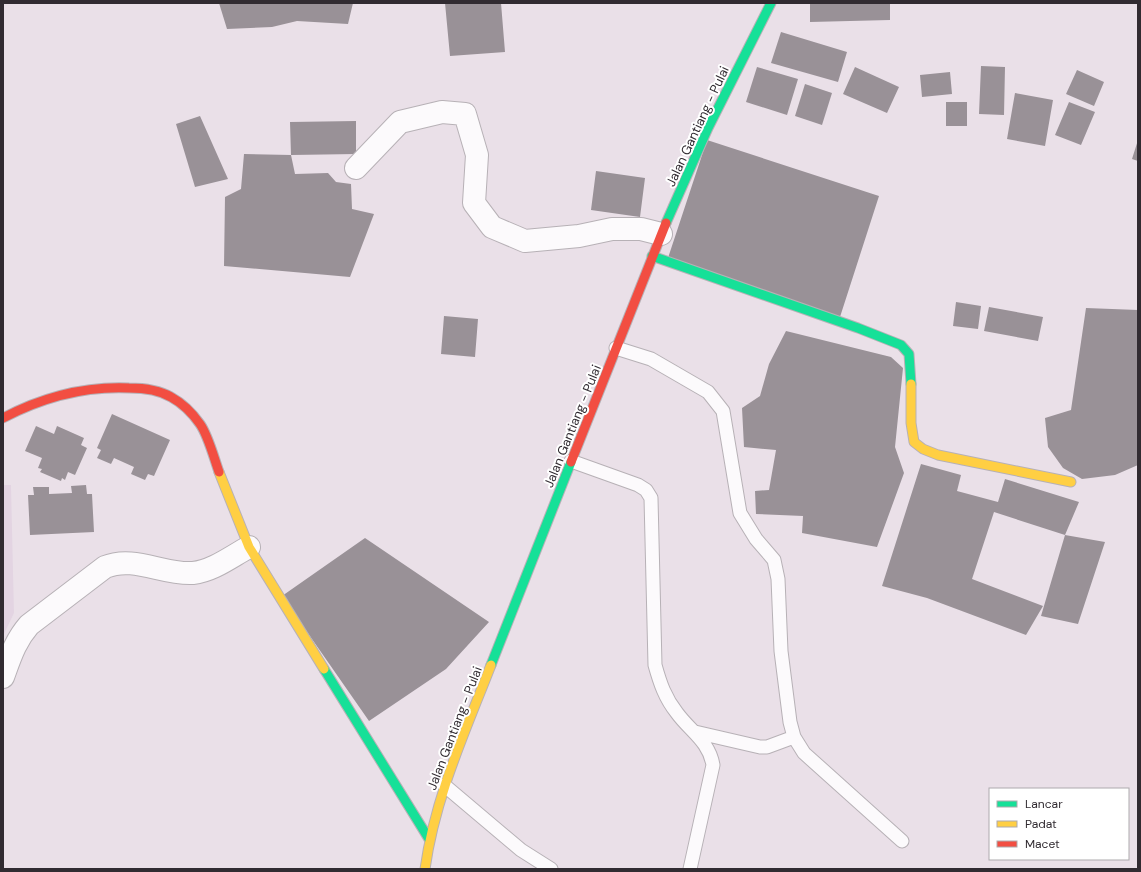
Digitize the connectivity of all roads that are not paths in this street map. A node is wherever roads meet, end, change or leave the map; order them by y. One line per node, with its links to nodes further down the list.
1 (771, 3): 3 (street, Jalan Gantiang - Pulai)
2 (356, 168): 3 (street)
3 (661, 234): 4 (street, Jalan Gantiang - Pulai)
4 (652, 256): 5 (street, Jalan Gantiang - Pulai); 8 (street)
5 (616, 348): 7 (street, Jalan Gantiang - Pulai); 12 (lane)
6 (3, 418): 9 (street)
7 (571, 461): 11 (lane); 13 (street, Jalan Gantiang - Pulai)
8 (1071, 482)
9 (249, 547): 10 (street); 14 (street)
10 (3, 677)
11 (695, 732): 12 (lane); 18 (lane)
12 (794, 737): 15 (lane)
13 (444, 785): 14 (street, Jalan Gantiang - Pulai); 17 (lane)
14 (429, 840): 16 (street, Jalan Gantiang - Pulai)
15 (902, 841)
16 (424, 869)
17 (552, 869)
18 (690, 869)

